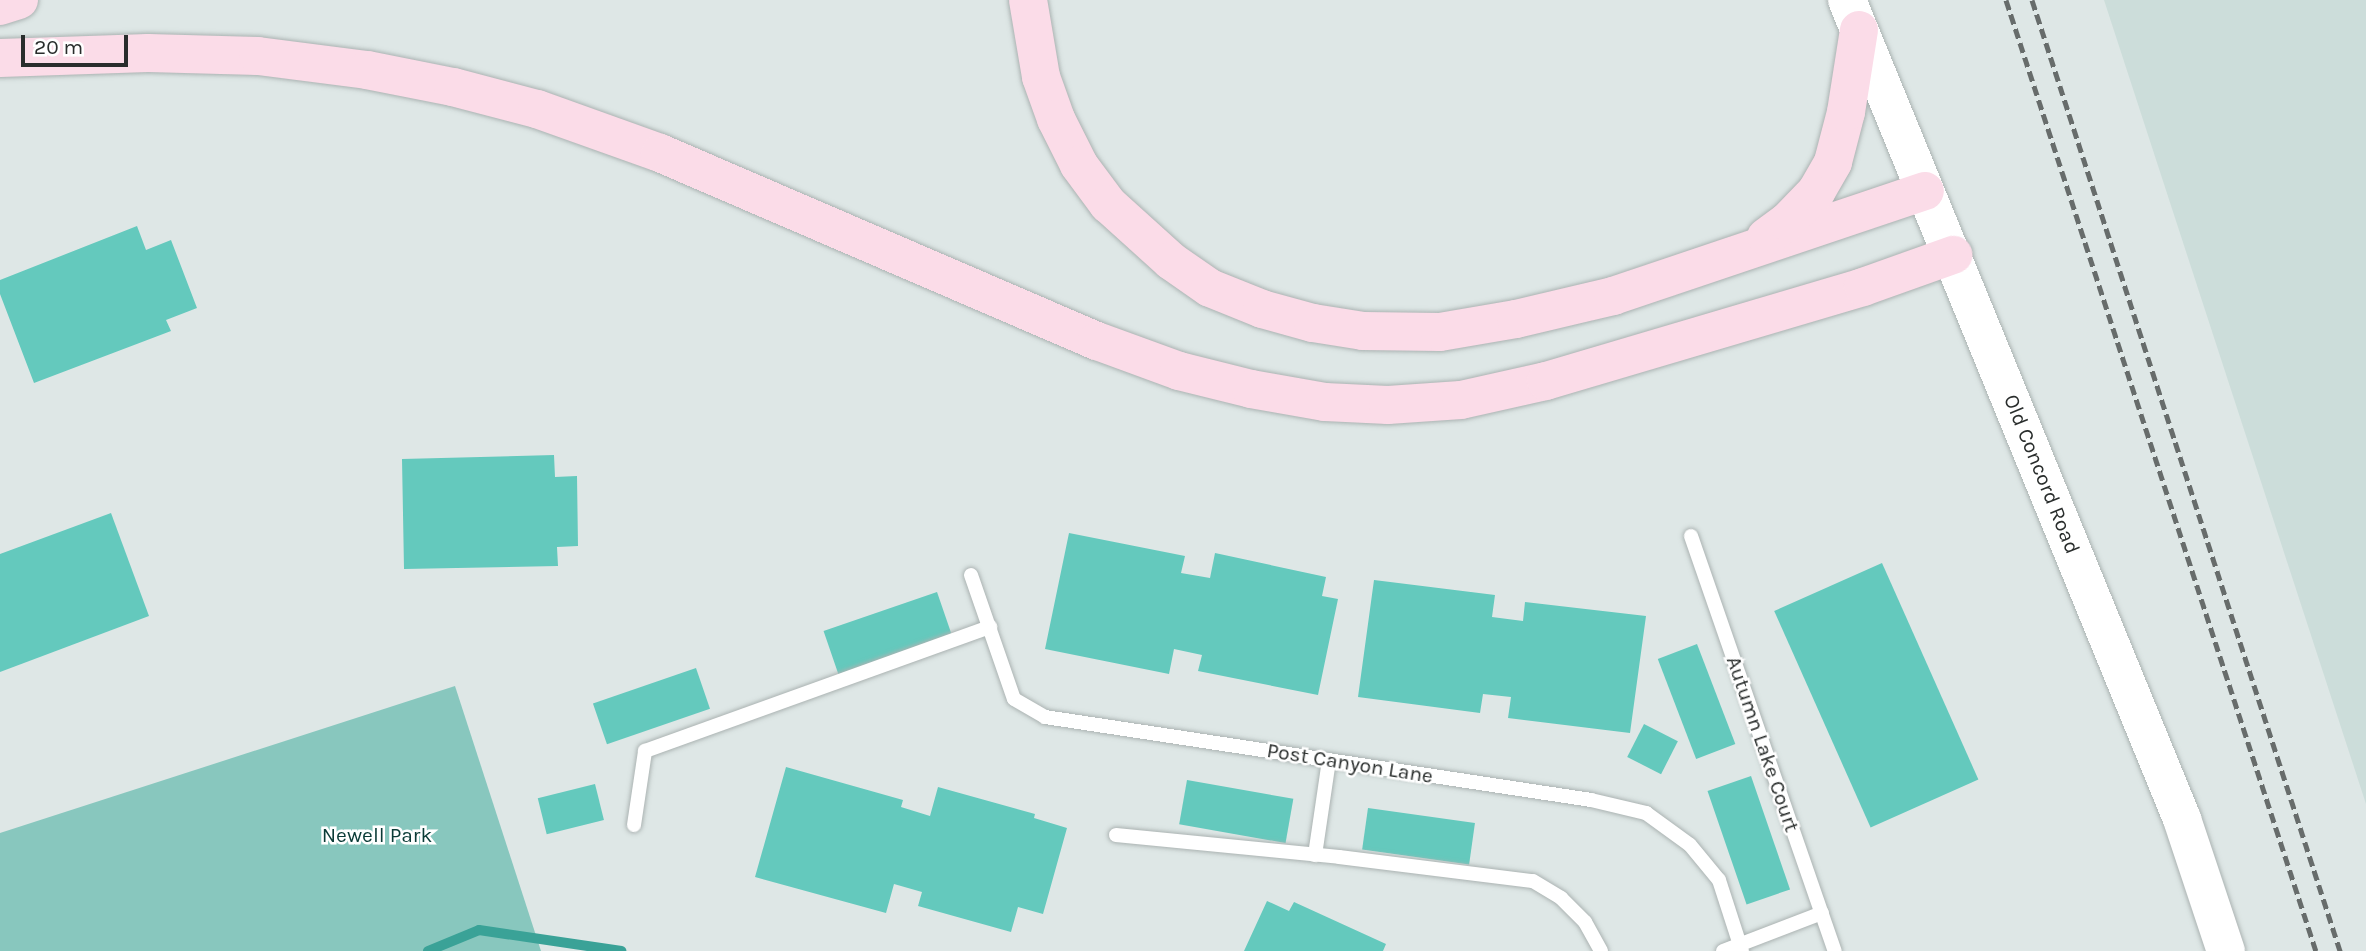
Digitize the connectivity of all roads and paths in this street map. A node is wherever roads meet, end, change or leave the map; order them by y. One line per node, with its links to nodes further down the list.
1 (19, 0): 3 (main road)
2 (1028, 0): 7 (main road)
3 (0, 6)
4 (1853, 15): 6 (street, Old Concord Road); 7 (main road)
5 (0, 58): 8 (main road)
6 (1925, 191): 7 (main road); 8 (street, Old Concord Road)
7 (1748, 250)
8 (1953, 255): 21 (street, Old Concord Road)
9 (1691, 536): 16 (lane, Autumn Lake Court)
10 (971, 575): 11 (lane, Post Canyon Lane)
11 (990, 627): 12 (lane, Post Canyon Lane); 13 (lane)
12 (1329, 760): 15 (lane); 17 (lane, Post Canyon Lane)
13 (634, 825)
14 (1116, 835): 15 (lane)
15 (1315, 855): 18 (lane)
16 (1822, 913): 17 (lane); 20 (lane, Autumn Lake Court)
17 (1740, 947): 19 (lane)
18 (1601, 951)
19 (1723, 951)
20 (1835, 951)
21 (2227, 951)

